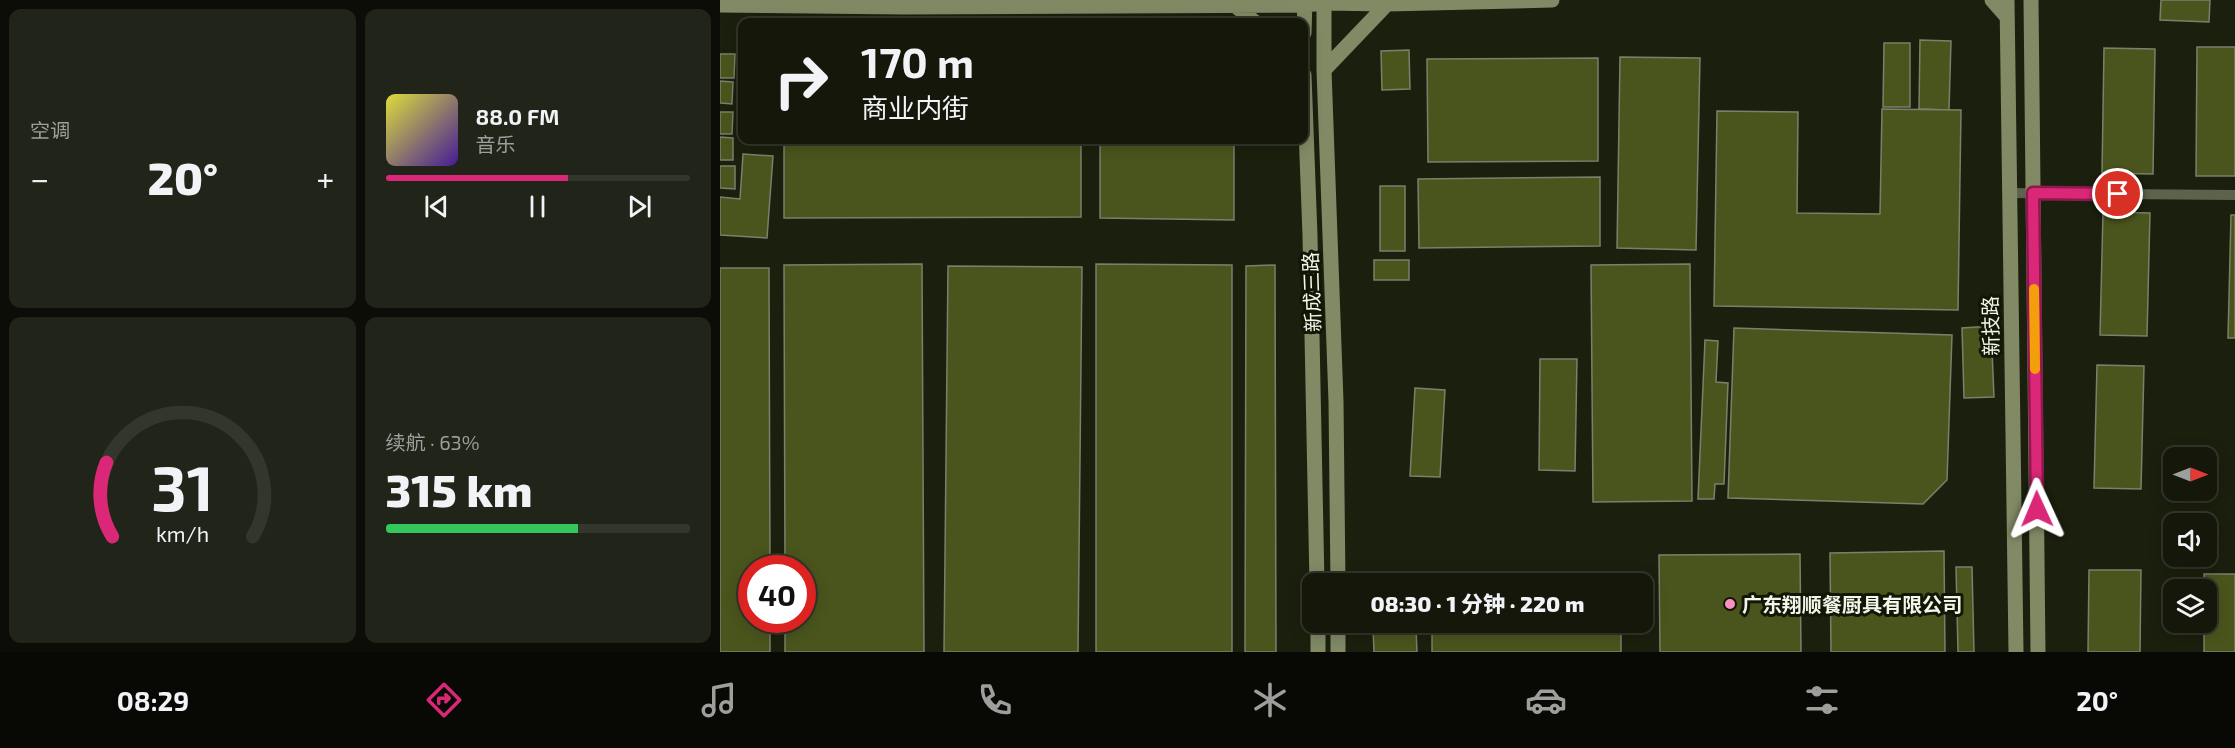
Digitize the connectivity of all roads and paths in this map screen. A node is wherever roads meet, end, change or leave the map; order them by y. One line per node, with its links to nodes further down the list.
1 (1552, 0): 8 (street)
2 (1992, 0): 10 (street)
3 (2007, 0): 10 (street, 新技路)
4 (1324, 1): 5 (street); 8 (street); 13 (street, 新成三路)
5 (1304, 2): 7 (street); 12 (street)
6 (720, 4): 7 (street)
7 (1233, 4): 11 (street)
8 (1387, 4): 13 (street)
9 (2032, 5): 16 (street)
10 (2007, 17): 15 (street, 新技路)
11 (1250, 18)
12 (1304, 18)
13 (1324, 70): 19 (street, 新成三路)
14 (1307, 144): 18 (street, 新成三路)
15 (2010, 193): 16 (street); 24 (street, 新技路)
16 (2033, 193): 17 (street); 25 (street)
17 (2235, 195)
18 (1317, 573)
19 (1338, 573)
20 (1318, 633): 22 (street)
21 (1338, 633): 23 (street)
22 (1318, 652)
23 (1338, 652)
24 (2016, 652)
25 (2038, 652)

